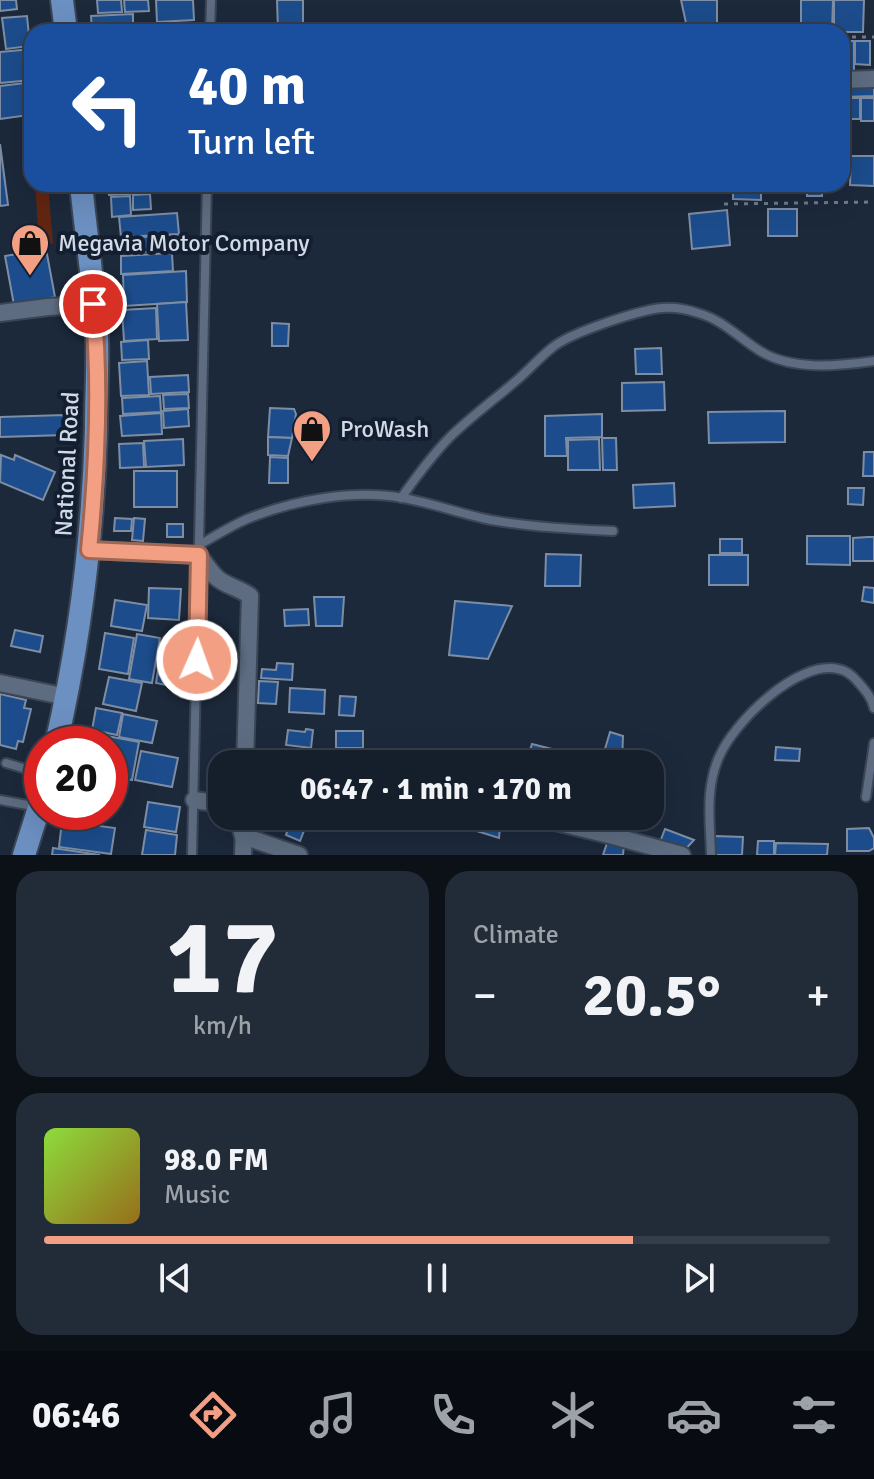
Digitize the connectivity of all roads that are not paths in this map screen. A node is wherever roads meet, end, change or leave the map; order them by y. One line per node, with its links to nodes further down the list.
1 (62, 0): 3 (highway)
2 (211, 0): 4 (lane)
3 (65, 24)
4 (210, 24)
5 (874, 79): 6 (street)
6 (850, 80)
7 (82, 192): 9 (highway, National Road)
8 (207, 192): 15 (lane)
9 (93, 304): 10 (street); 14 (highway, National Road)
10 (0, 313)
11 (874, 361): 12 (lane)
12 (401, 498): 13 (lane); 15 (lane)
13 (613, 531)
14 (89, 550): 15 (street); 17 (highway, National Road)
15 (199, 550): 21 (street); 26 (lane)
16 (0, 683): 17 (street)
17 (67, 697): 19 (highway, National Road)
18 (874, 708): 39 (lane)
19 (60, 726)
20 (874, 743): 24 (lane)
21 (245, 750)
22 (6, 763): 23 (lane)
23 (24, 768)
24 (866, 797)
25 (0, 800): 27 (lane)
26 (194, 800): 28 (street); 35 (lane)
27 (24, 801)
28 (208, 802)
29 (32, 830): 34 (highway)
30 (241, 830): 33 (street)
31 (243, 830): 33 (street)
32 (588, 830): 38 (street)
33 (243, 836): 36 (street); 37 (street)
34 (24, 855)
35 (192, 855)
36 (243, 855)
37 (299, 855)
38 (682, 855)
39 (711, 855)

